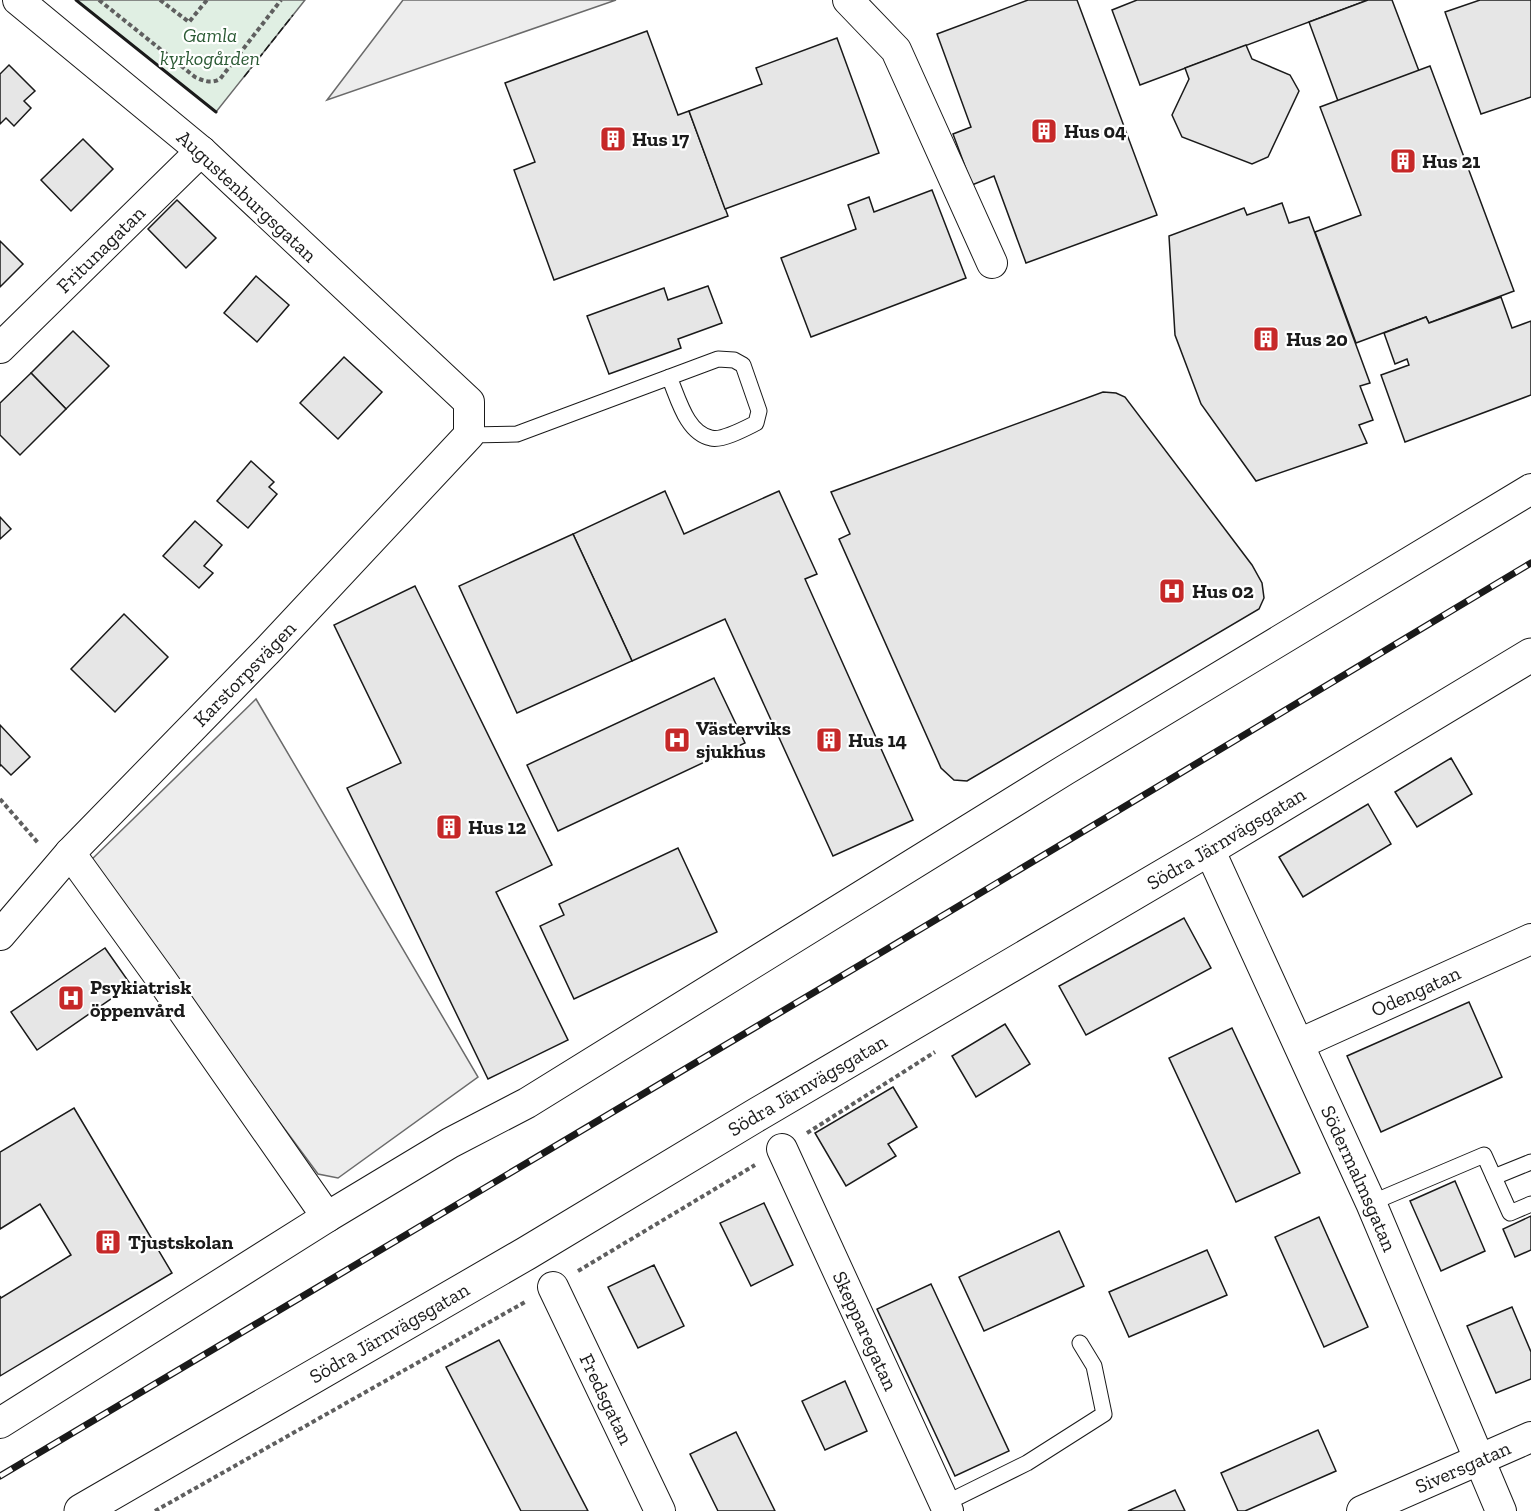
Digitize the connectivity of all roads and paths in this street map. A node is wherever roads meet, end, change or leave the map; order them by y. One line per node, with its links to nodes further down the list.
1 (18, 0): 7 (street, Augustenburgsgatan)
2 (99, 0): 5 (path)
3 (160, 0): 4 (path)
4 (207, 0)
5 (281, 0)
6 (848, 0): 8 (street)
7 (201, 151): 9 (street, Fritunagatan); 11 (street, Augustenburgsgatan)
8 (992, 263)
9 (0, 348)
10 (669, 377): 10 (lane); 11 (lane)
11 (469, 435): 16 (street, Karstorpsvägen)
12 (1531, 489): 26 (street)
13 (1531, 655): 15 (street, Södra Järnvägsgatan)
14 (0, 799): 16 (path)
15 (1209, 849): 19 (street, Södermalmsgatan); 33 (street, Södra Järnvägsgatan)
16 (64, 860): 17 (street, Karstorpsvägen); 26 (street)
17 (0, 935)
18 (1531, 939): 19 (street, Odengatan)
19 (1299, 1044): 24 (street, Södermalmsgatan)
20 (944, 1047): 21 (path)
21 (782, 1149): 27 (path); 32 (street, Skepparegatan)
22 (1531, 1162): 23 (lane)
23 (1494, 1177): 24 (lane); 25 (lane)
24 (1371, 1203): 31 (street, Södermalmsgatan)
25 (1531, 1204)
26 (327, 1217): 29 (street)
27 (552, 1287): 34 (path); 35 (street, Fredsgatan)
28 (1080, 1344): 32 (lane)
29 (0, 1423)
30 (1531, 1437): 31 (street, Siversgatan)
31 (1478, 1459): 36 (street, Siversgatan); 37 (street, Södermalmsgatan)
32 (946, 1507)
33 (81, 1511)
34 (155, 1511)
35 (660, 1511)
36 (1362, 1511)
37 (1501, 1511)

